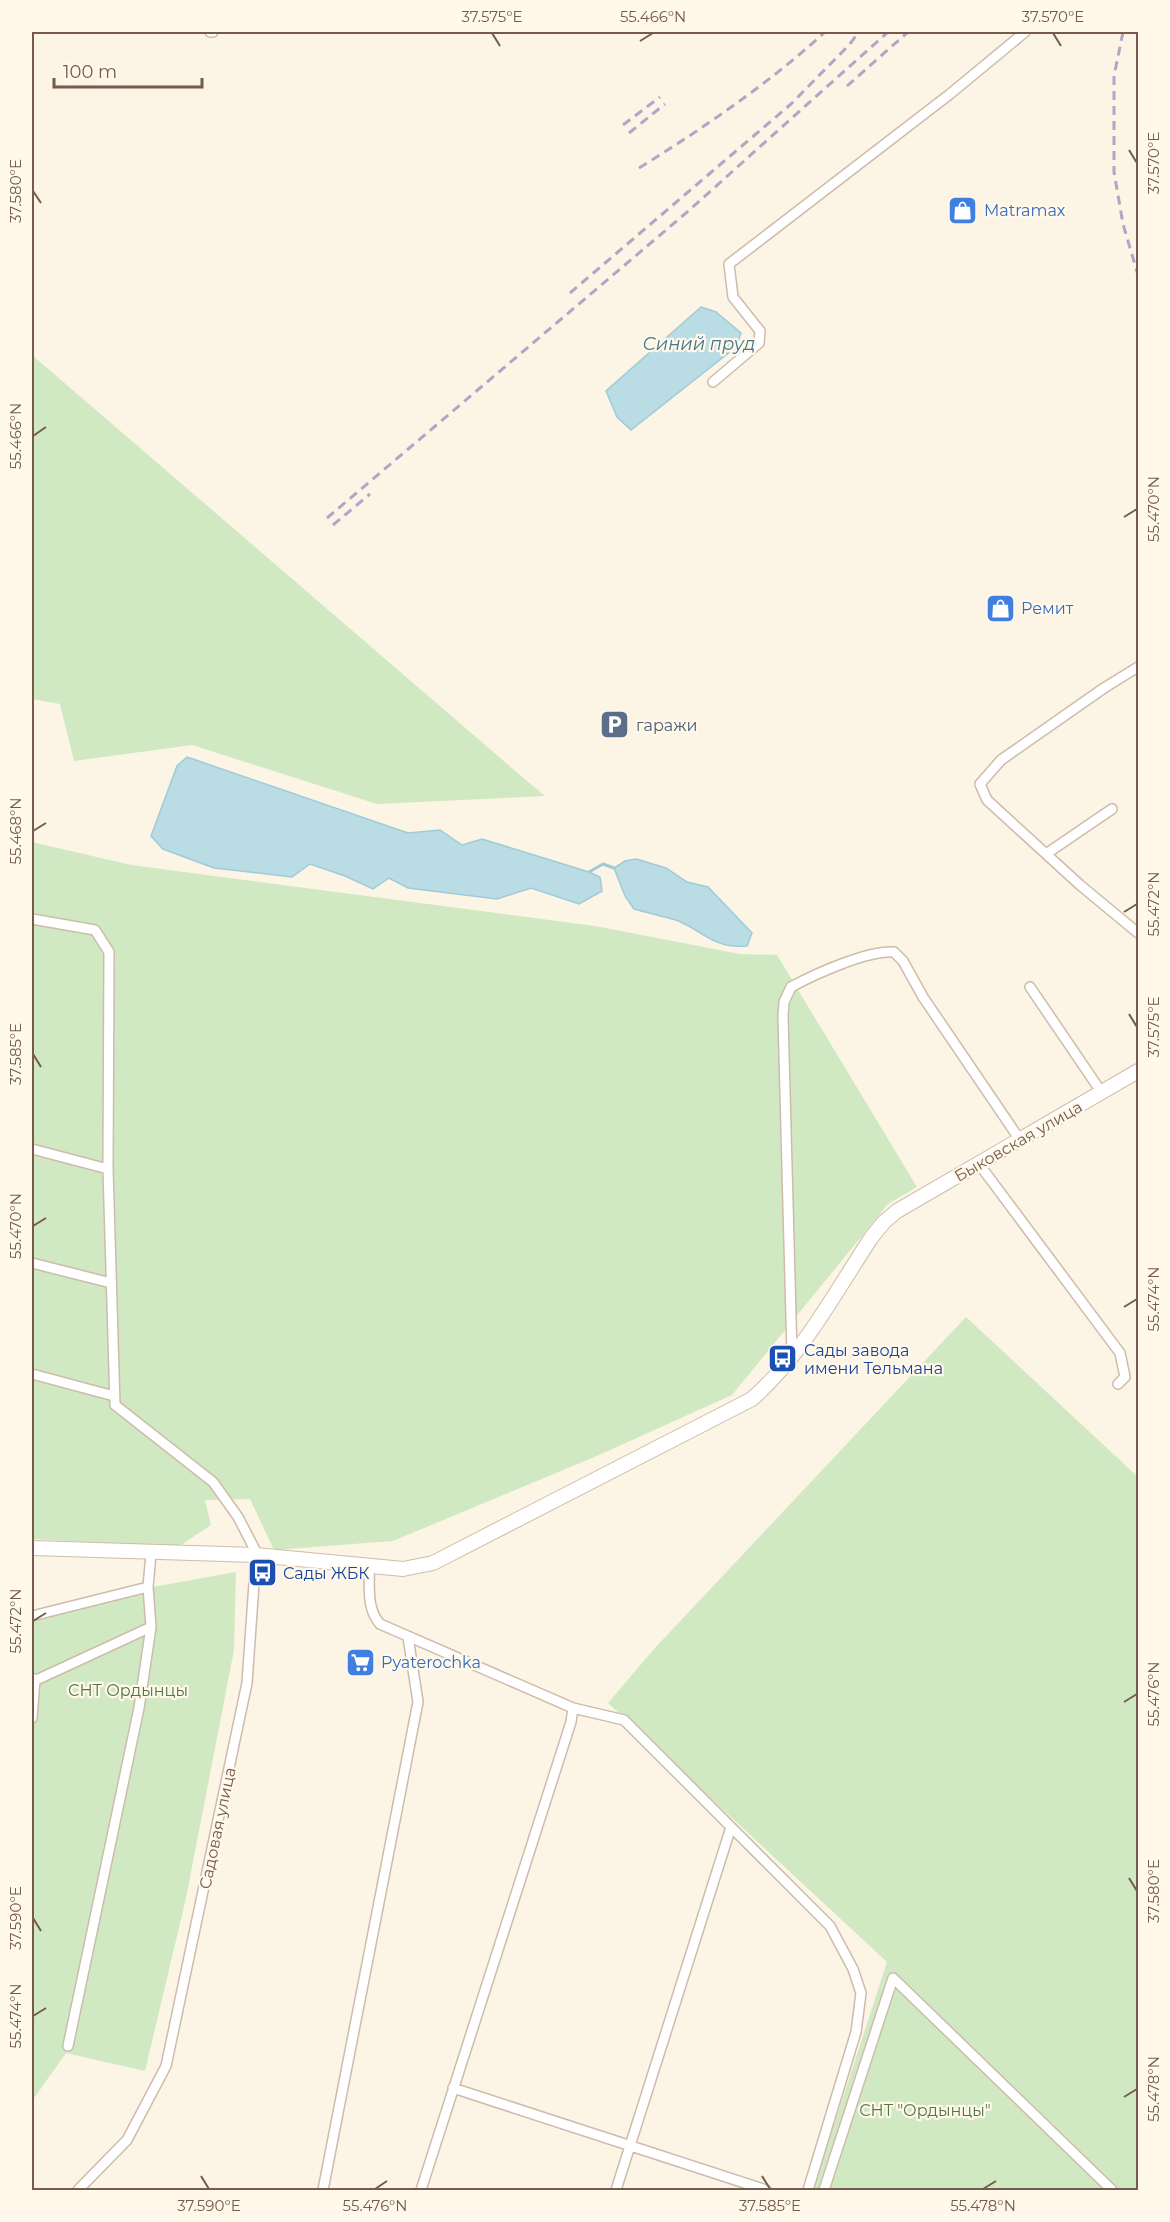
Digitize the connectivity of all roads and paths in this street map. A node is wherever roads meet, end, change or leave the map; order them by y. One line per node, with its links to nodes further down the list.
1 (1025, 32): 2 (street)
2 (713, 382)
3 (1138, 667): 5 (street)
4 (1112, 809): 5 (street)
5 (1046, 854): 7 (street)
6 (32, 919): 14 (street)
7 (1138, 933)
8 (1030, 987): 10 (street)
9 (1138, 1071): 10 (street, Быковская улица)
10 (1102, 1093): 11 (street, Быковская улица)
11 (1020, 1140): 13 (street, Быковская улица); 17 (street)
12 (32, 1149): 14 (street)
13 (978, 1164): 17 (street, Быковская улица); 19 (street)
14 (108, 1169): 16 (street)
15 (32, 1263): 16 (street)
16 (111, 1283): 20 (street)
17 (792, 1355): 24 (street, Быковская улица)
18 (32, 1374): 20 (street)
19 (1118, 1384)
20 (114, 1396): 23 (street)
21 (32, 1548): 22 (street, Быковская улица)
22 (151, 1554): 23 (street, Быковская улица); 25 (street)
23 (256, 1556): 24 (street, Быковская улица); 36 (street, Садовая улица)
24 (369, 1566): 28 (street)
25 (148, 1587): 26 (street); 27 (street)
26 (32, 1616)
27 (151, 1627): 29 (street); 33 (street)
28 (408, 1637): 30 (street); 37 (street)
29 (33, 1681): 31 (street)
30 (573, 1708): 32 (street); 34 (street)
31 (32, 1718)
32 (730, 1827): 35 (street); 41 (street)
33 (68, 2046)
34 (453, 2088): 35 (street); 38 (street)
35 (631, 2145): 39 (street); 40 (street)
36 (78, 2190)
37 (323, 2190)
38 (421, 2190)
39 (616, 2190)
40 (766, 2190)
41 (808, 2190)
42 (824, 2190): 43 (street)
43 (1112, 2190)

